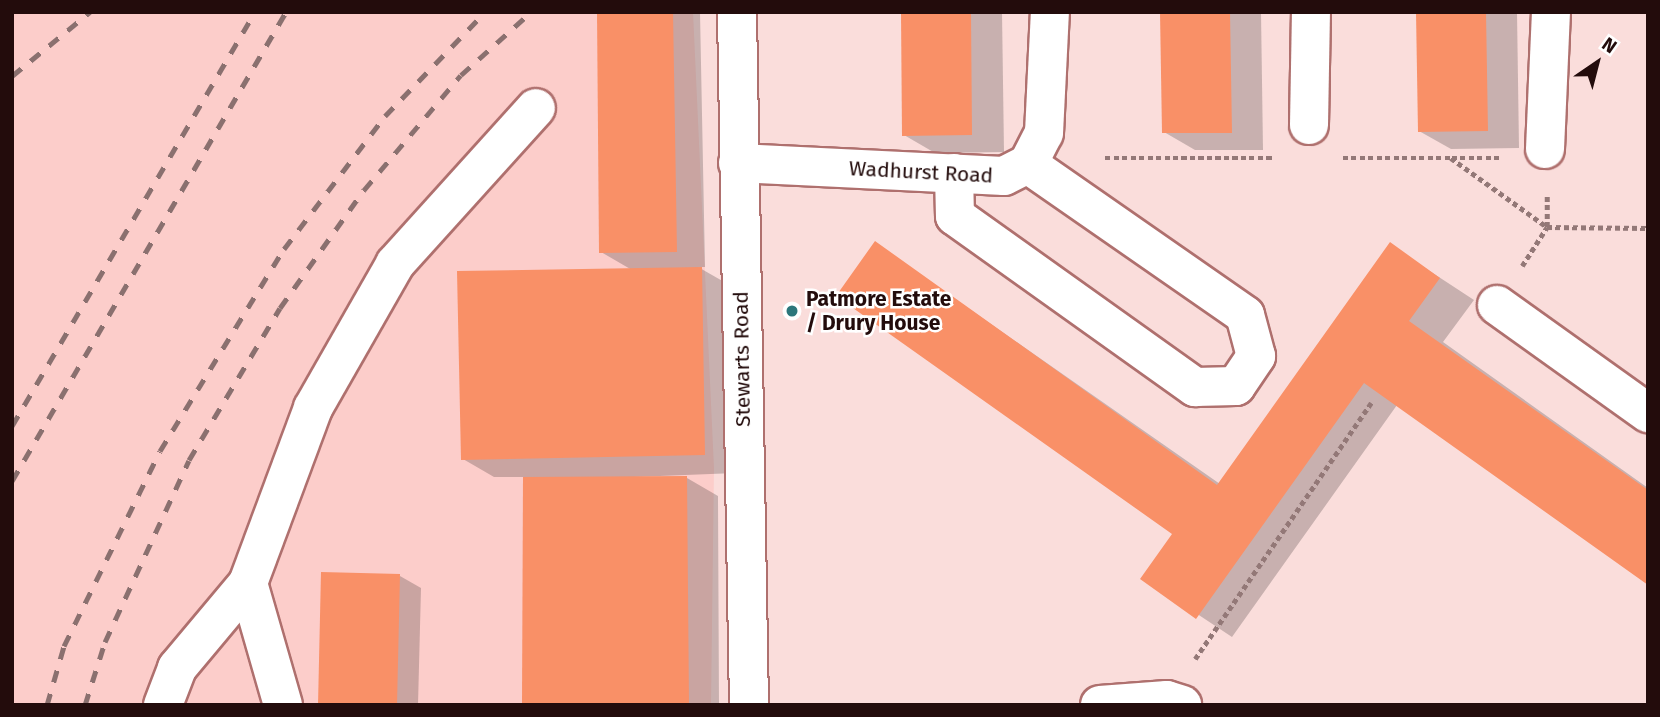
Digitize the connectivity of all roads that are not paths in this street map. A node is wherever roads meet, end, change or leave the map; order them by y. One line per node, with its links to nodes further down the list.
1 (737, 12): 9 (street, Stewarts Road)
2 (1050, 12): 8 (street)
3 (1311, 12): 6 (street)
4 (1551, 12): 7 (street)
5 (536, 108): 13 (street)
6 (1309, 124)
7 (1545, 149)
8 (1034, 155): 10 (street, Wadhurst Road); 10 (street)
9 (738, 163): 10 (street, Wadhurst Road); 17 (street, Stewarts Road)
10 (954, 173)
11 (1497, 305): 12 (street)
12 (1648, 413)
13 (248, 583): 15 (street); 16 (street)
14 (1174, 702): 18 (street)
15 (163, 705)
16 (283, 705)
17 (749, 705)
18 (1100, 705)

